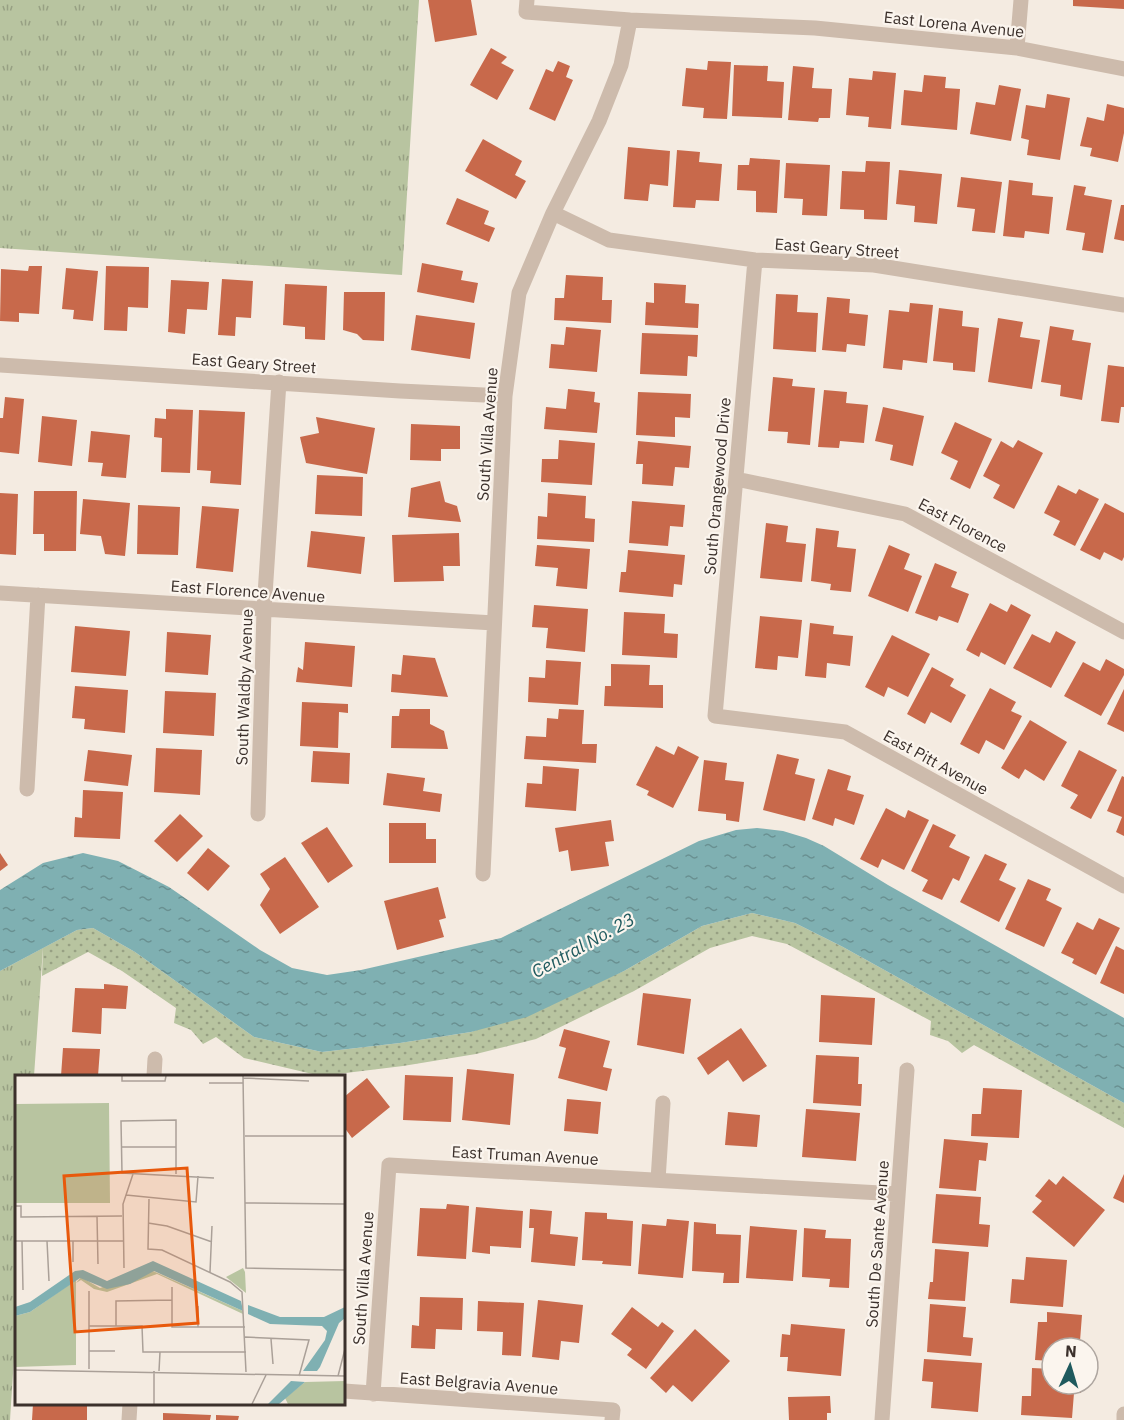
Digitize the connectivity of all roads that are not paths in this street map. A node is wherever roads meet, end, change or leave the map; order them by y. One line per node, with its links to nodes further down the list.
1 (1021, 0): 4 (street)
2 (527, 6): 3 (street, East Lorena Avenue)
3 (630, 20): 4 (street, East Lorena Avenue); 6 (street, South Villa Avenue)
4 (1017, 48): 5 (street, East Lorena Avenue)
5 (1124, 69)
6 (553, 213): 7 (street, East Geary Street); 11 (street, South Villa Avenue)
7 (755, 260): 8 (street, East Geary Street); 12 (street, South Orangewood Drive)
8 (1124, 305)
9 (0, 365): 10 (street, East Geary Street)
10 (279, 382): 11 (street, East Geary Street); 15 (street, South Waldby Avenue)
11 (505, 396): 16 (street, South Villa Avenue)
12 (736, 479): 17 (street, East Florence); 18 (street, South Orangewood Drive)
13 (0, 593): 14 (street, East Florence Avenue)
14 (38, 596): 15 (street, East Florence Avenue); 19 (street)
15 (264, 610): 16 (street, East Florence Avenue); 20 (street, South Waldby Avenue)
16 (494, 623): 21 (street, South Villa Avenue)
17 (1124, 632)
18 (716, 716): 22 (street, East Pitt Avenue)
19 (27, 789)
20 (258, 814)
21 (483, 874)
22 (1124, 886)
23 (155, 1059): 25 (street)
24 (907, 1070): 29 (street, South De Sante Avenue)
25 (154, 1075)
26 (663, 1103): 28 (street)
27 (389, 1166): 28 (street, East Truman Avenue); 31 (street, South Villa Avenue)
28 (658, 1180): 29 (street, East Truman Avenue)
29 (898, 1194): 36 (street, South De Sante Avenue)
30 (345, 1391): 31 (street, East Belgravia Avenue)
31 (374, 1394): 34 (street, East Belgravia Avenue)
32 (130, 1405): 35 (street)
33 (1124, 1414): 37 (street)
34 (612, 1415)
35 (129, 1420)
36 (882, 1420)
37 (1124, 1420)

